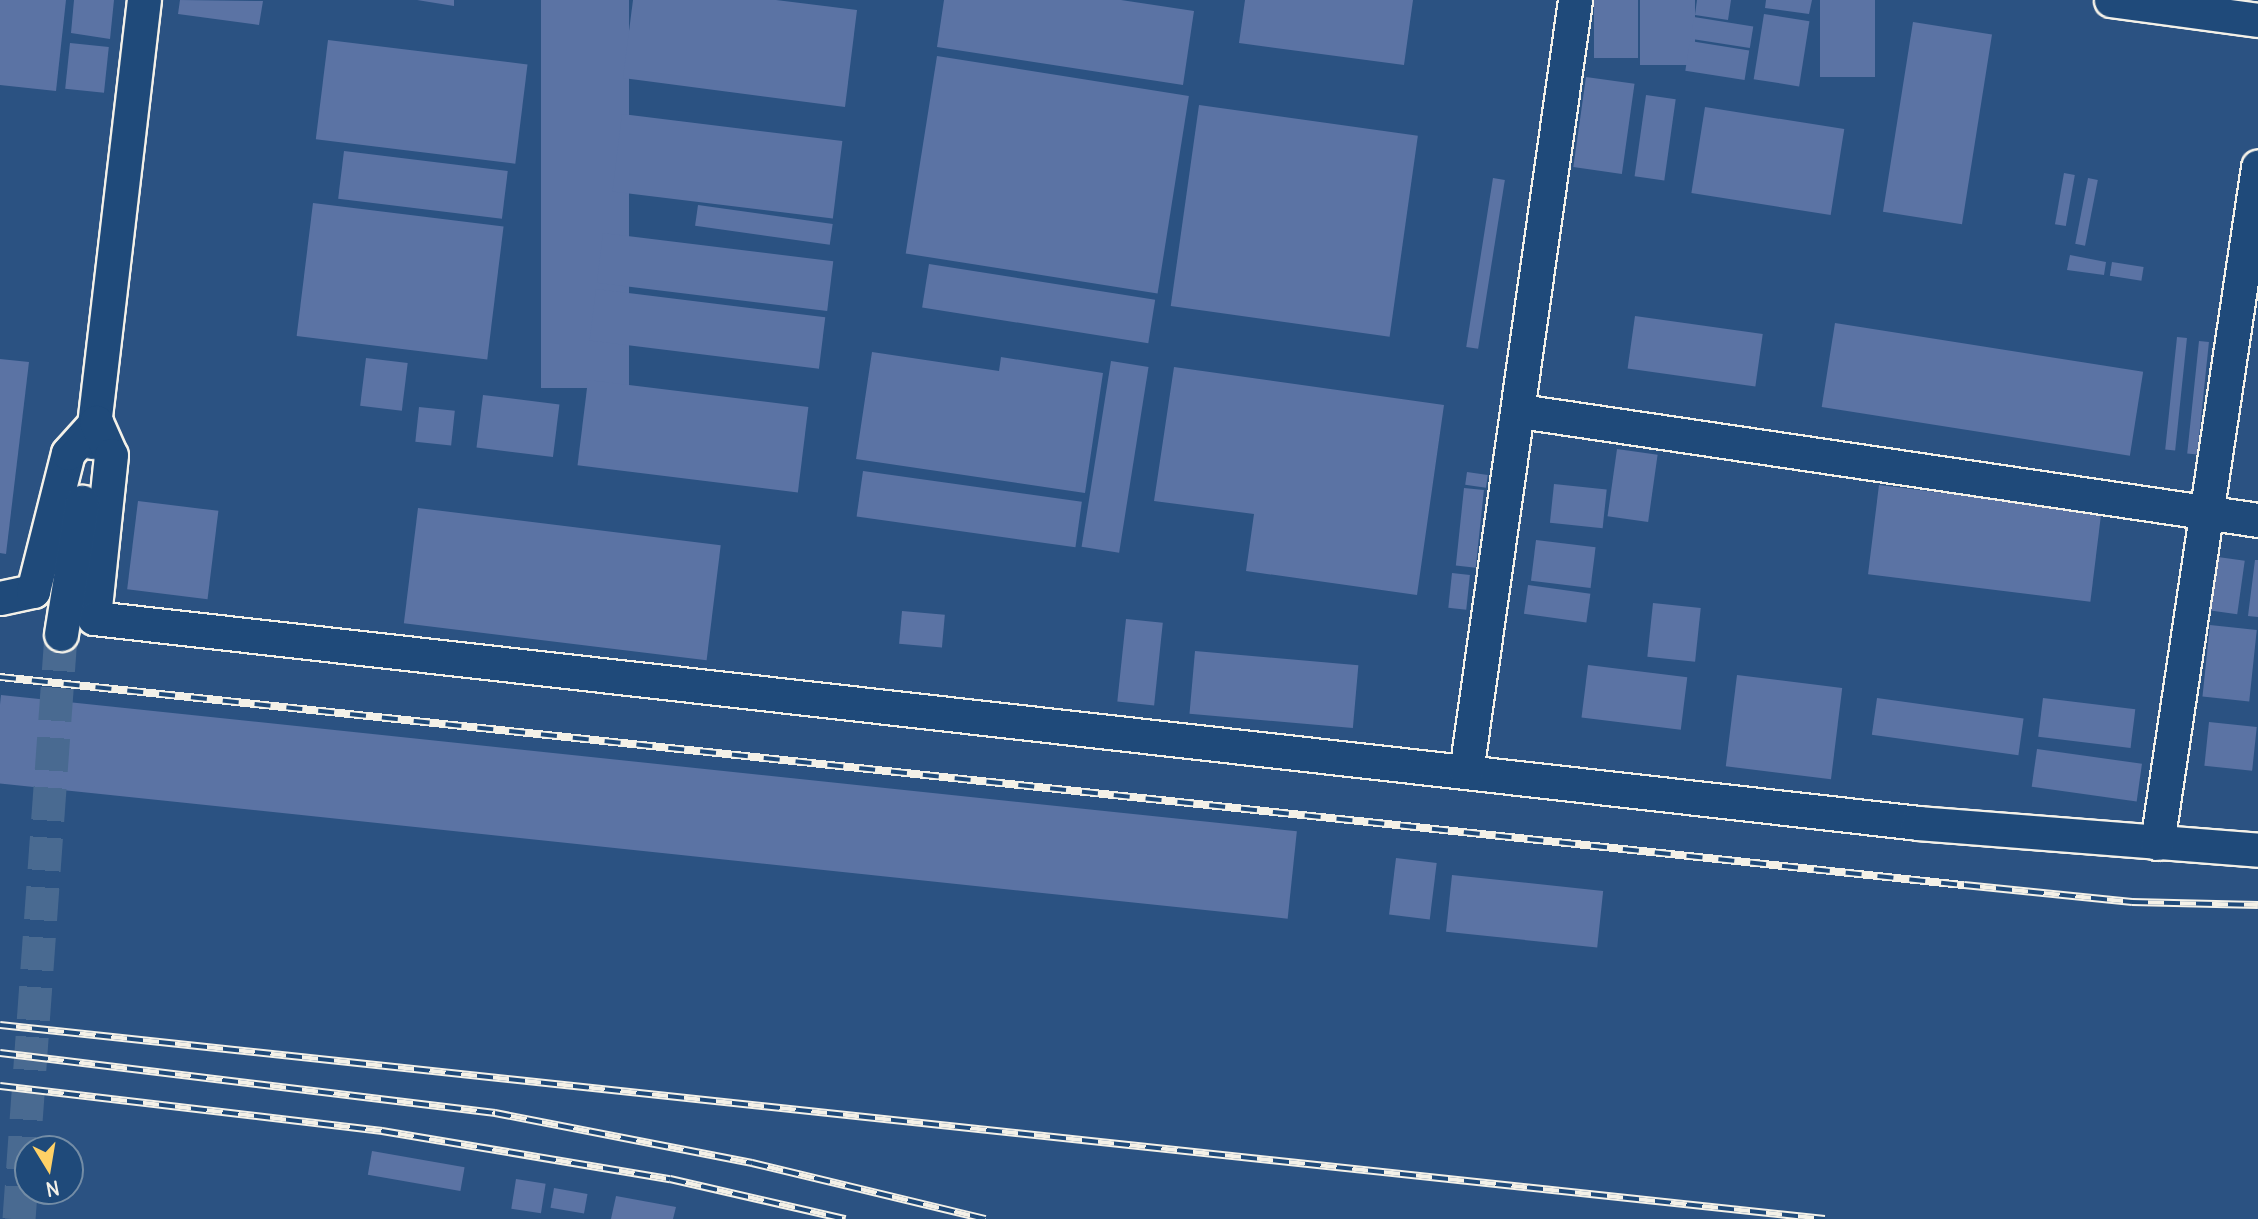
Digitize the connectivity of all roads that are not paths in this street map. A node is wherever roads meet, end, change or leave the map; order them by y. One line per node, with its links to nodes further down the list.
1 (144, 0): 7 (street)
2 (1575, 0): 6 (street)
3 (2111, 0): 4 (street)
4 (2258, 20)
5 (2258, 167): 8 (street)
6 (1520, 411): 8 (street); 12 (street)
7 (96, 422): 10 (street); 11 (street); 12 (street)
8 (2207, 512): 9 (street); 13 (street)
9 (2258, 520)
10 (0, 598)
11 (61, 634)
12 (1466, 772): 13 (street)
13 (2157, 843): 14 (street)
14 (2258, 850)

